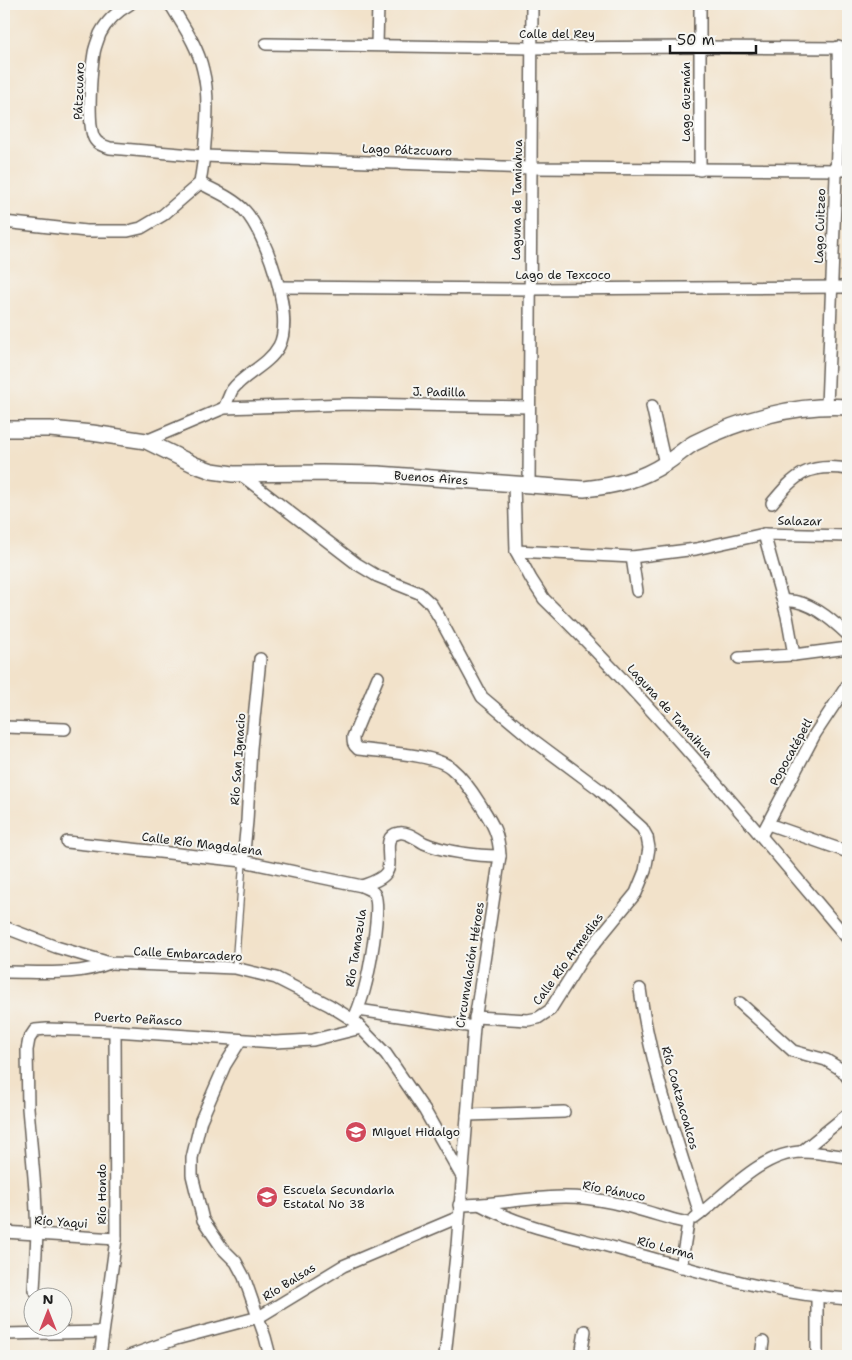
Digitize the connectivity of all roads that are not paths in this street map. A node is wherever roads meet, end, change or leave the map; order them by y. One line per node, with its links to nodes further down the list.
1 (130, 4): 11 (street, Pátzcuaro)
2 (169, 4): 11 (street)
3 (378, 4): 7 (street)
4 (532, 4): 9 (street, Laguna de Tamiahua)
5 (700, 4): 8 (street, Lago Guzmán)
6 (266, 44): 7 (street, Calle del Rey)
7 (377, 45): 9 (street, Calle del Rey)
8 (699, 47): 9 (street, Calle del Rey); 10 (street, Calle del Rey); 13 (street, Lago Guzmán)
9 (532, 48): 12 (street, Laguna de Tamiahua)
10 (843, 48): 14 (street, Lago Cuitzeo)
11 (204, 156): 12 (street, Lago Pátzcuaro); 16 (street)
12 (531, 168): 13 (street, Lago Pátzcuaro); 21 (street, Laguna de Tamiahua)
13 (700, 170): 14 (street, Lago Pátzcuaro)
14 (836, 170): 15 (street, Lago Pátzcuaro); 19 (street, Lago Cuitzeo)
15 (848, 170)
16 (200, 183): 17 (street); 18 (street)
17 (4, 222)
18 (279, 287): 21 (street, Lago de Texcoco); 26 (street)
19 (831, 287): 20 (street, Lago de Texcoco); 21 (street, Lago de Texcoco); 23 (street, Lago Cuitzeo)
20 (848, 287)
21 (530, 289): 24 (street, Laguna de Tamiahua)
22 (652, 406): 29 (street)
23 (826, 406): 25 (street, Buenos Aires); 29 (street, Buenos Aires)
24 (529, 407): 26 (street, J. Padilla); 32 (street, Laguna de Tamiahua)
25 (848, 407)
26 (224, 408): 28 (street)
27 (4, 429): 28 (street, Buenos Aires)
28 (146, 441): 31 (street, Buenos Aires)
29 (665, 464): 32 (street, Buenos Aires)
30 (848, 469): 33 (street)
31 (240, 474): 32 (street, Buenos Aires); 64 (street, Calle Río Armedias)
32 (521, 485): 36 (street, Laguna de Tamaihua)
33 (772, 503)
34 (764, 534): 35 (street, Salazar); 37 (street, Salazar); 39 (street)
35 (848, 536)
36 (516, 551): 37 (street, Salazar); 50 (street, Laguna de Tamaihua)
37 (632, 557): 38 (street)
38 (637, 591)
39 (783, 601): 40 (street); 42 (street)
40 (848, 635)
41 (848, 648): 42 (street)
42 (794, 655): 43 (street)
43 (739, 658)
44 (260, 659): 54 (street, Río San Ignacio)
45 (378, 677): 53 (street, Circunvalación Héroes)
46 (848, 684): 49 (street, Popocatépetl)
47 (4, 727): 48 (street)
48 (65, 729)
49 (768, 824): 50 (street, Popocatépetl); 52 (street)
50 (762, 836): 57 (street, Laguna de Tamaihua)
51 (67, 842): 54 (street, Calle Río Magdalena)
52 (848, 852)
53 (500, 856): 55 (street); 64 (street, Circunvalación Héroes)
54 (243, 861): 55 (street, Calle Río Magdalena); 59 (lane)
55 (362, 886): 63 (street, Río Tamazula)
56 (4, 927): 58 (street, Calle Embarcadero)
57 (848, 939)
58 (110, 963): 59 (street, Calle Embarcadero); 60 (street)
59 (235, 968): 63 (street, Calle Embarcadero)
60 (7, 972)
61 (640, 989): 76 (street, Río Coatzacoalcos)
62 (740, 1003): 67 (street)
63 (357, 1019): 64 (street, Calle Río Armedias); 66 (street, Puerto Peñasco); 73 (street, Calle Embarcadero)
64 (475, 1022): 70 (street, Circunvalación Héroes)
65 (115, 1031): 66 (street, Puerto Peñasco); 80 (street, Puerto Peñasco); 81 (street, Río Hondo)
66 (240, 1040): 86 (street)
67 (848, 1078)
68 (564, 1112): 70 (street)
69 (848, 1114): 71 (street)
70 (466, 1115): 73 (street, Circunvalación Héroes)
71 (801, 1152): 72 (street); 76 (street)
72 (848, 1157)
73 (461, 1177): 74 (street, Circunvalación Héroes)
74 (459, 1204): 75 (street, Río Pánuco); 77 (street, Circunvalación Héroes)
75 (481, 1205): 78 (street, Río Pánuco); 82 (street, Río Lerma)
76 (700, 1214): 78 (street)
77 (459, 1217): 86 (street, Río Balsas); 94 (street, Circunvalación Héroes)
78 (688, 1223): 82 (street)
79 (4, 1232): 80 (street, Río Yaqui)
80 (37, 1234): 81 (street, Río Yaqui); 83 (street)
81 (116, 1239): 87 (street, Río Hondo)
82 (681, 1267): 84 (street, Río Lerma)
83 (34, 1288)
84 (817, 1297): 85 (street, Río Lerma); 97 (street)
85 (848, 1299)
86 (259, 1317): 92 (street, Río Balsas); 93 (street)
87 (102, 1332): 89 (street); 91 (street, Río Hondo)
88 (585, 1332): 95 (street)
89 (4, 1334)
90 (763, 1342): 96 (street)
91 (100, 1356)
92 (129, 1356)
93 (270, 1356)
94 (445, 1356)
95 (581, 1356)
96 (760, 1356)
97 (817, 1356)

